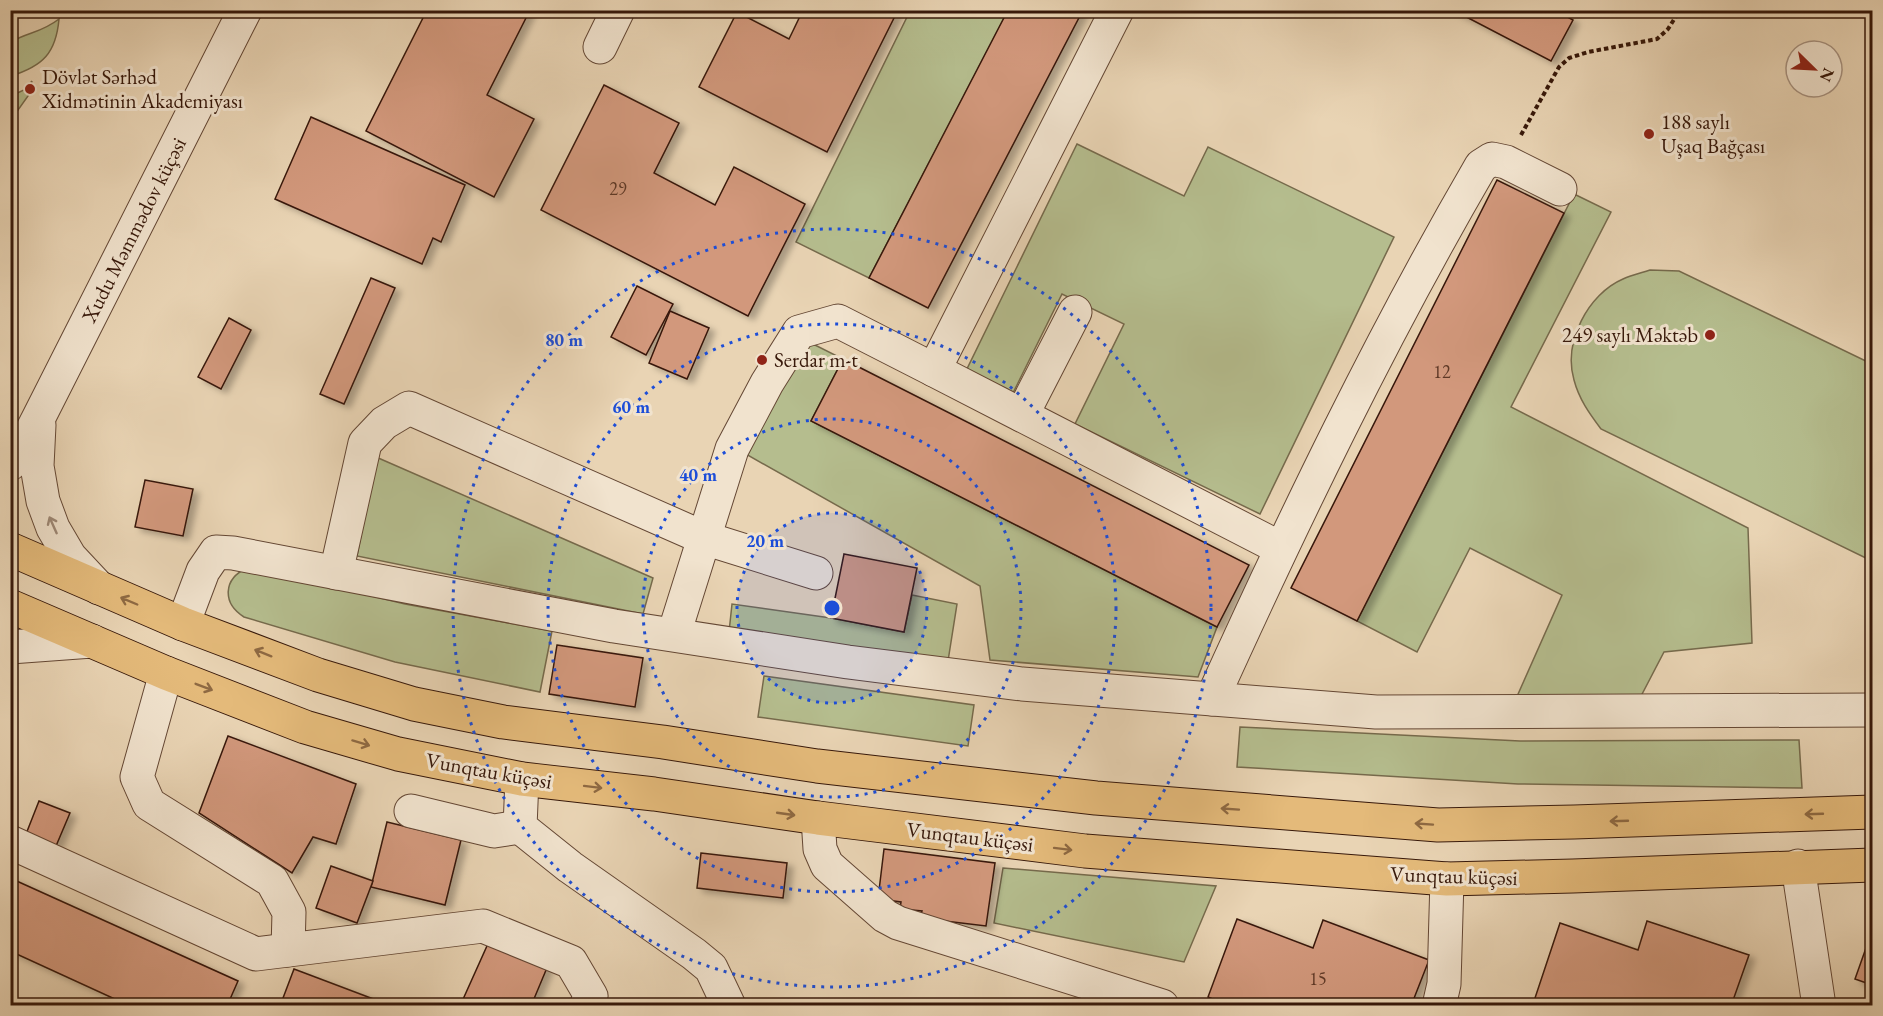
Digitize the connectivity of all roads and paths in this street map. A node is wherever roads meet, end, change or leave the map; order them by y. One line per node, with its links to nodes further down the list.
1 (245, 10): 11 (street, Xudu Məmmədov küçəsi)
2 (618, 10): 5 (street)
3 (1117, 10): 9 (street)
4 (1680, 10): 6 (path)
5 (600, 47)
6 (1506, 162): 7 (street); 14 (street)
7 (1560, 189)
8 (1075, 312): 10 (street)
9 (934, 370): 10 (street); 13 (street)
10 (1022, 415): 14 (street)
11 (39, 417): 12 (street, Xudu Məmmədov küçəsi); 18 (street, one-way to 11)
12 (10, 464)
13 (704, 538): 16 (street); 17 (street); 21 (street)
14 (1281, 548): 26 (street)
15 (10, 549): 18 (main road)
16 (336, 573): 20 (street); 21 (street)
17 (816, 573)
18 (99, 588): 20 (main road, one-way to 18)
19 (10, 606): 22 (main road, Vunqtau küçəsi)
20 (183, 624): 25 (main road, one-way to 20)
21 (674, 634): 26 (street)
22 (92, 641): 23 (street); 24 (main road, Vunqtau küçəsi)
23 (10, 647)
24 (166, 673): 28 (main road, Vunqtau küçəsi, one-way to 28); 38 (street)
25 (318, 675): 28 (main road); 31 (main road, one-way to 25)
26 (1212, 699): 27 (street)
27 (1872, 710)
28 (304, 726): 29 (main road, Vunqtau küçəsi, one-way to 29)
29 (522, 779): 32 (main road, Vunqtau küçəsi, one-way to 32); 33 (street)
30 (411, 811): 33 (street)
31 (1872, 812)
32 (818, 818): 37 (main road, Vunqtau küçəsi, one-way to 37); 41 (street)
33 (520, 827): 40 (street)
34 (10, 842): 38 (street)
35 (1872, 865): 36 (main road, Vunqtau küçəsi)
36 (1798, 866): 37 (main road, Vunqtau küçəsi); 43 (street)
37 (1447, 879): 42 (street)
38 (288, 950): 39 (street)
39 (586, 1005)
40 (729, 1005)
41 (1162, 1005)
42 (1439, 1005)
43 (1819, 1005)

